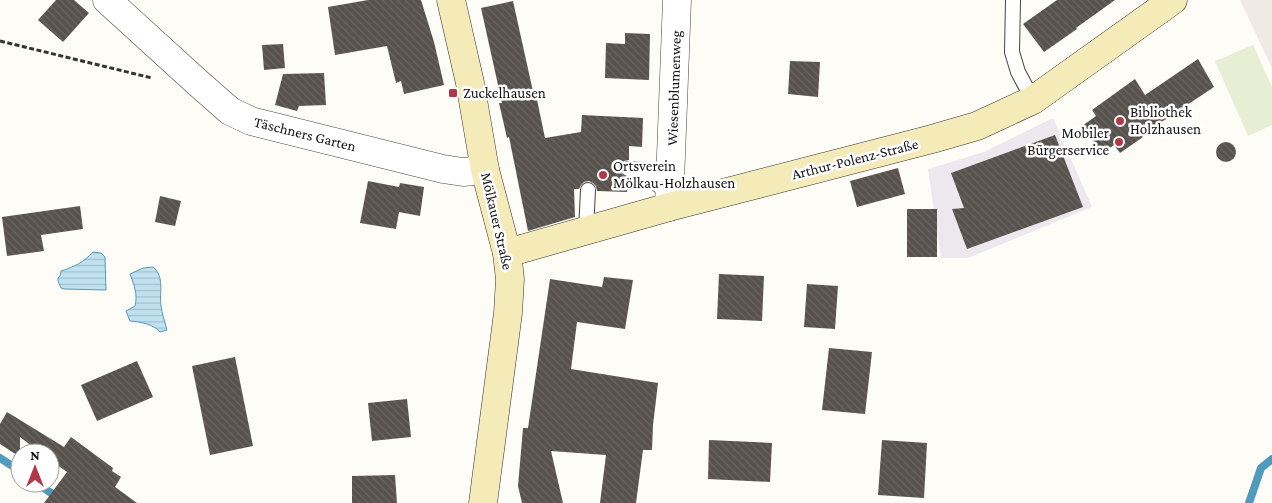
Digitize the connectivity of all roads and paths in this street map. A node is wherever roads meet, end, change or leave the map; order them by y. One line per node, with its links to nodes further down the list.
1 (107, 0): 10 (street, Täschners Garten)
2 (451, 0): 10 (street, Mölkauer Straße)
3 (677, 0): 12 (street, Wiesenblumenweg)
4 (1013, 0): 8 (lane)
5 (1173, 0): 8 (street, Arthur-Polenz-Straße)
6 (0, 41): 7 (path)
7 (154, 79)
8 (1033, 100): 12 (street, Arthur-Polenz-Straße)
9 (628, 169): 12 (lane)
10 (485, 170): 14 (street, Mölkauer Straße)
11 (588, 190): 13 (lane)
12 (669, 201): 13 (street, Arthur-Polenz-Straße)
13 (586, 231): 14 (street, Arthur-Polenz-Straße)
14 (507, 253): 15 (street, Mölkauer Straße)
15 (483, 503)

